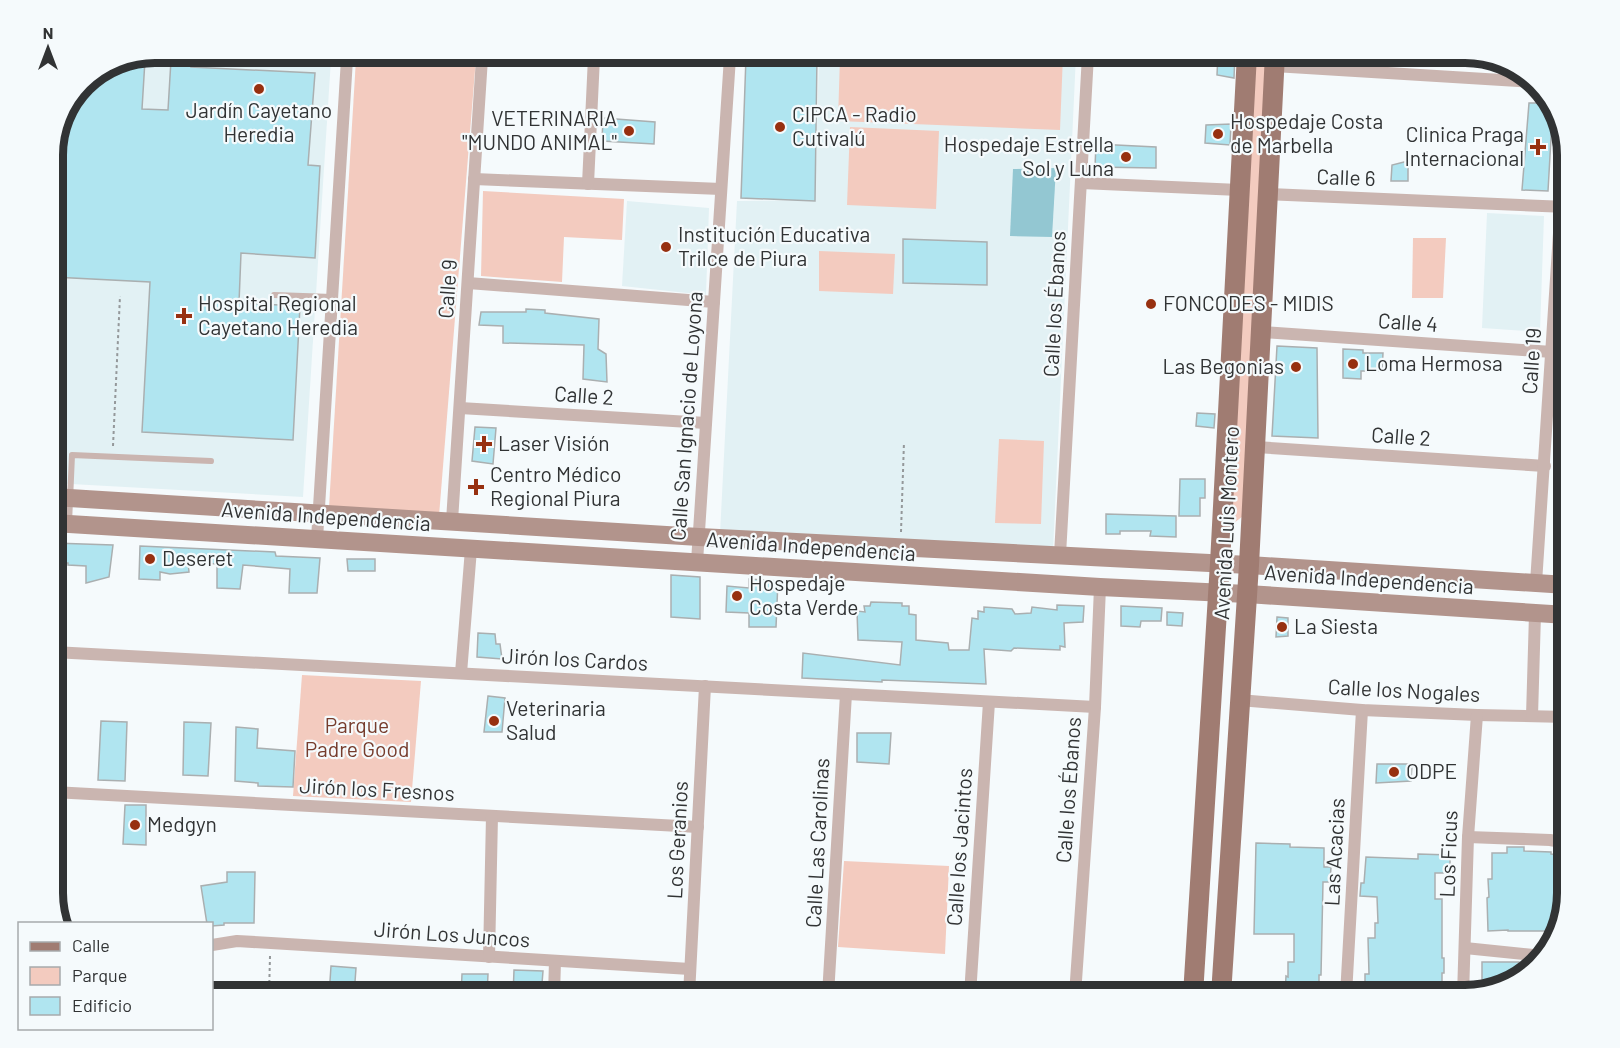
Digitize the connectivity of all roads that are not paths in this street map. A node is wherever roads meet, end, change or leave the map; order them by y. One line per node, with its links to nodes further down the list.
1 (347, 63): 20 (street)
2 (482, 63): 10 (street, Calle 9)
3 (594, 63): 12 (street)
4 (730, 63): 13 (street, Calle San Ignacio de Loyona)
5 (1088, 63): 11 (street, Calle los Ébanos)
6 (1246, 63): 14 (main road, Avenida Luis Montero)
7 (1274, 63): 15 (main road, Avenida Luis Montero)
8 (1311, 63): 9 (street)
9 (1517, 80)
10 (474, 179): 12 (street); 17 (street, Calle 9)
11 (1081, 183): 14 (street); 37 (street, Calle los Ébanos)
12 (588, 184): 13 (street)
13 (722, 189): 21 (street, Calle San Ignacio de Loyona)
14 (1239, 190): 39 (main road, Avenida Luis Montero)
15 (1267, 194): 16 (street, Calle 6); 22 (main road, Avenida Luis Montero)
16 (1557, 207)
17 (468, 283): 21 (street); 24 (street, Calle 9)
18 (1557, 292): 23 (street, Calle 19)
19 (274, 295): 20 (lane)
20 (332, 297): 31 (street)
21 (714, 302): 25 (street, Calle San Ignacio de Loyona)
22 (1262, 332): 23 (street, Calle 4); 26 (main road, Avenida Luis Montero)
23 (1552, 352): 28 (street, Calle 19)
24 (460, 408): 25 (street, Calle 2); 32 (street, Calle 9)
25 (706, 423): 34 (street, Calle San Ignacio de Loyona)
26 (1256, 447): 28 (street, Calle 2); 40 (main road, Avenida Luis Montero)
27 (211, 461): 29 (lane)
28 (1545, 466): 41 (street, Calle 19)
29 (63, 489)
30 (63, 497): 31 (main road, Avenida Independencia)
31 (319, 514): 32 (main road, Avenida Independencia); 35 (street)
32 (452, 521): 34 (main road, Avenida Independencia)
33 (63, 523): 35 (main road, Avenida Independencia)
34 (699, 537): 37 (main road, Avenida Independencia); 38 (street, Calle San Ignacio de Loyona)
35 (317, 539): 36 (main road, Avenida Independencia)
36 (471, 549): 38 (main road, Avenida Independencia); 49 (street)
37 (1060, 555): 39 (main road, Avenida Independencia)
38 (697, 562): 43 (main road, Avenida Independencia)
39 (1220, 563): 40 (main road, Avenida Independencia); 44 (main road, Avenida Luis Montero)
40 (1249, 565): 41 (main road, Avenida Independencia); 45 (main road, Avenida Luis Montero)
41 (1536, 583): 42 (main road, Avenida Independencia)
42 (1557, 584)
43 (1100, 587): 44 (main road, Avenida Independencia); 54 (street, Calle los Ébanos)
44 (1218, 592): 45 (main road, Avenida Independencia); 75 (main road, Avenida Luis Montero)
45 (1247, 594): 46 (main road, Avenida Independencia); 52 (main road, Avenida Luis Montero)
46 (1535, 614): 47 (main road, Avenida Independencia); 57 (street)
47 (1557, 615)
48 (63, 653): 49 (street, Jirón los Cardos)
49 (461, 673): 50 (street, Jirón los Cardos)
50 (705, 686): 51 (street, Jirón los Cardos); 61 (street, Los Geranios)
51 (846, 694): 53 (street, Jirón los Cardos); 72 (street, Calle Las Carolinas)
52 (1239, 700): 55 (street, Calle los Nogales); 76 (main road, Avenida Luis Montero)
53 (989, 702): 54 (street, Jirón los Cardos); 73 (street, Calle los Jacintos)
54 (1095, 707): 74 (street, Calle los Ébanos)
55 (1362, 710): 56 (street, Calle los Nogales); 77 (street, Las Acacias)
56 (1477, 715): 57 (street, Calle los Nogales); 62 (street, Los Ficus)
57 (1532, 716): 58 (street, Calle los Nogales)
58 (1557, 717)
59 (63, 793): 60 (street, Jirón los Fresnos)
60 (492, 816): 61 (street, Jirón los Fresnos); 67 (street)
61 (699, 827): 69 (street, Los Geranios)
62 (1468, 837): 63 (street); 65 (street, Los Ficus)
63 (1557, 841)
64 (213, 945): 67 (street, Jirón Los Juncos)
65 (1466, 948): 66 (street); 78 (street, Los Ficus)
66 (1532, 956)
67 (489, 957): 68 (street, Jirón Los Juncos)
68 (555, 961): 69 (street, Jirón Los Juncos); 70 (street)
69 (690, 969): 71 (street, Los Geranios)
70 (554, 985)
71 (689, 985)
72 (829, 985)
73 (971, 985)
74 (1076, 985)
75 (1194, 985)
76 (1222, 985)
77 (1347, 985)
78 (1464, 985)

